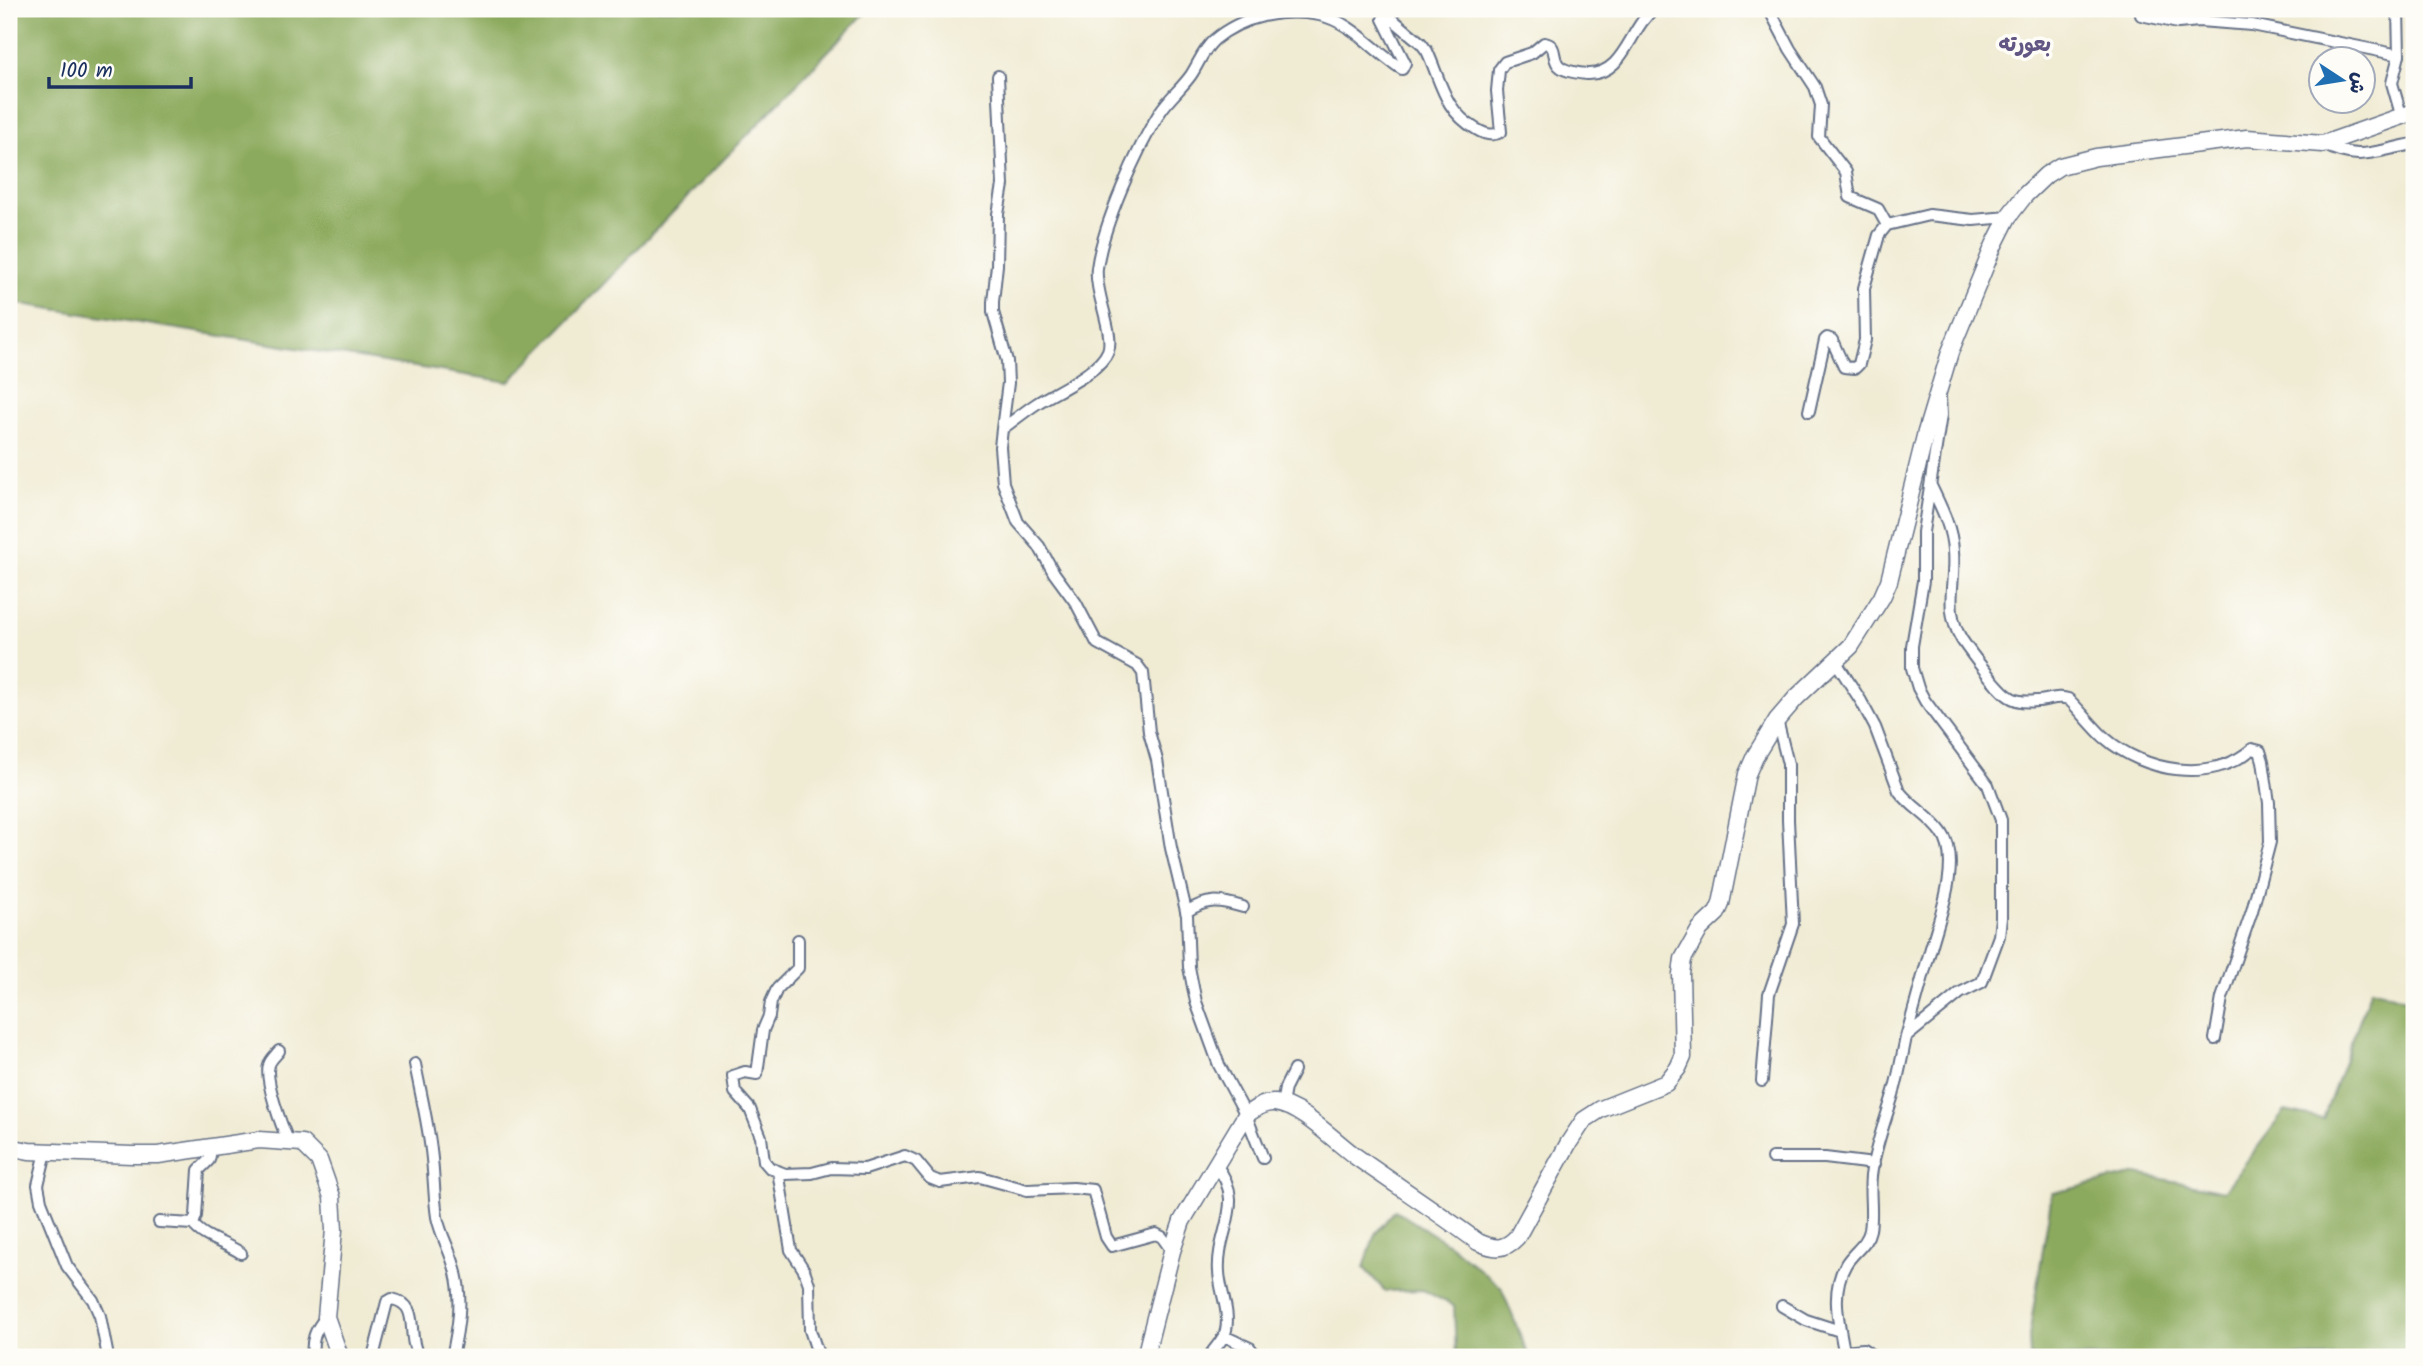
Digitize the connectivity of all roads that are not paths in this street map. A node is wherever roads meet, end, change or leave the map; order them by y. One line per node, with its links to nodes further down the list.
1 (1654, 9): 14 (street)
2 (1769, 9): 11 (street)
3 (2398, 9): 5 (street)
4 (2141, 15): 5 (street)
5 (2399, 55): 7 (street)
6 (998, 76): 14 (street)
7 (2408, 115): 8 (main road)
8 (2322, 144): 9 (street); 10 (main road)
9 (2414, 144)
10 (2008, 217): 11 (street); 12 (main road)
11 (1887, 225): 13 (street)
12 (1940, 384): 15 (street); 16 (main road)
13 (1809, 411)
14 (1002, 429): 19 (street)
15 (1931, 486): 21 (street); 22 (street)
16 (1836, 662): 17 (main road); 21 (street)
17 (1777, 720): 26 (street); 27 (main road)
18 (1243, 906): 19 (street)
19 (1186, 912): 28 (street)
20 (798, 940): 37 (street)
21 (1906, 1037): 36 (street)
22 (2215, 1039)
23 (279, 1051): 29 (street)
24 (415, 1064): 52 (street)
25 (1294, 1070): 27 (street)
26 (1762, 1081)
27 (1282, 1105): 28 (main road)
28 (1247, 1115): 33 (street); 35 (main road)
29 (289, 1142): 31 (main road); 43 (main road)
30 (9, 1147): 32 (main road)
31 (216, 1147): 32 (main road); 39 (street)
32 (46, 1152): 47 (street)
33 (1263, 1158)
34 (1772, 1158): 36 (street)
35 (1215, 1164): 40 (main road); 45 (street)
36 (1874, 1164): 44 (street)
37 (778, 1171): 40 (street); 53 (street)
38 (159, 1222): 39 (street)
39 (193, 1224): 41 (street)
40 (1172, 1251): 54 (main road)
41 (241, 1253)
42 (1782, 1306): 44 (street)
43 (326, 1317): 48 (street); 49 (main road)
44 (1840, 1331): 46 (street)
45 (1224, 1336): 55 (street); 56 (street)
46 (1845, 1354): 57 (street)
47 (108, 1357)
48 (313, 1357)
49 (340, 1357)
50 (373, 1357): 51 (street)
51 (419, 1357)
52 (452, 1357)
53 (819, 1357)
54 (1145, 1357)
55 (1209, 1357)
56 (1257, 1357)
57 (1874, 1357)

